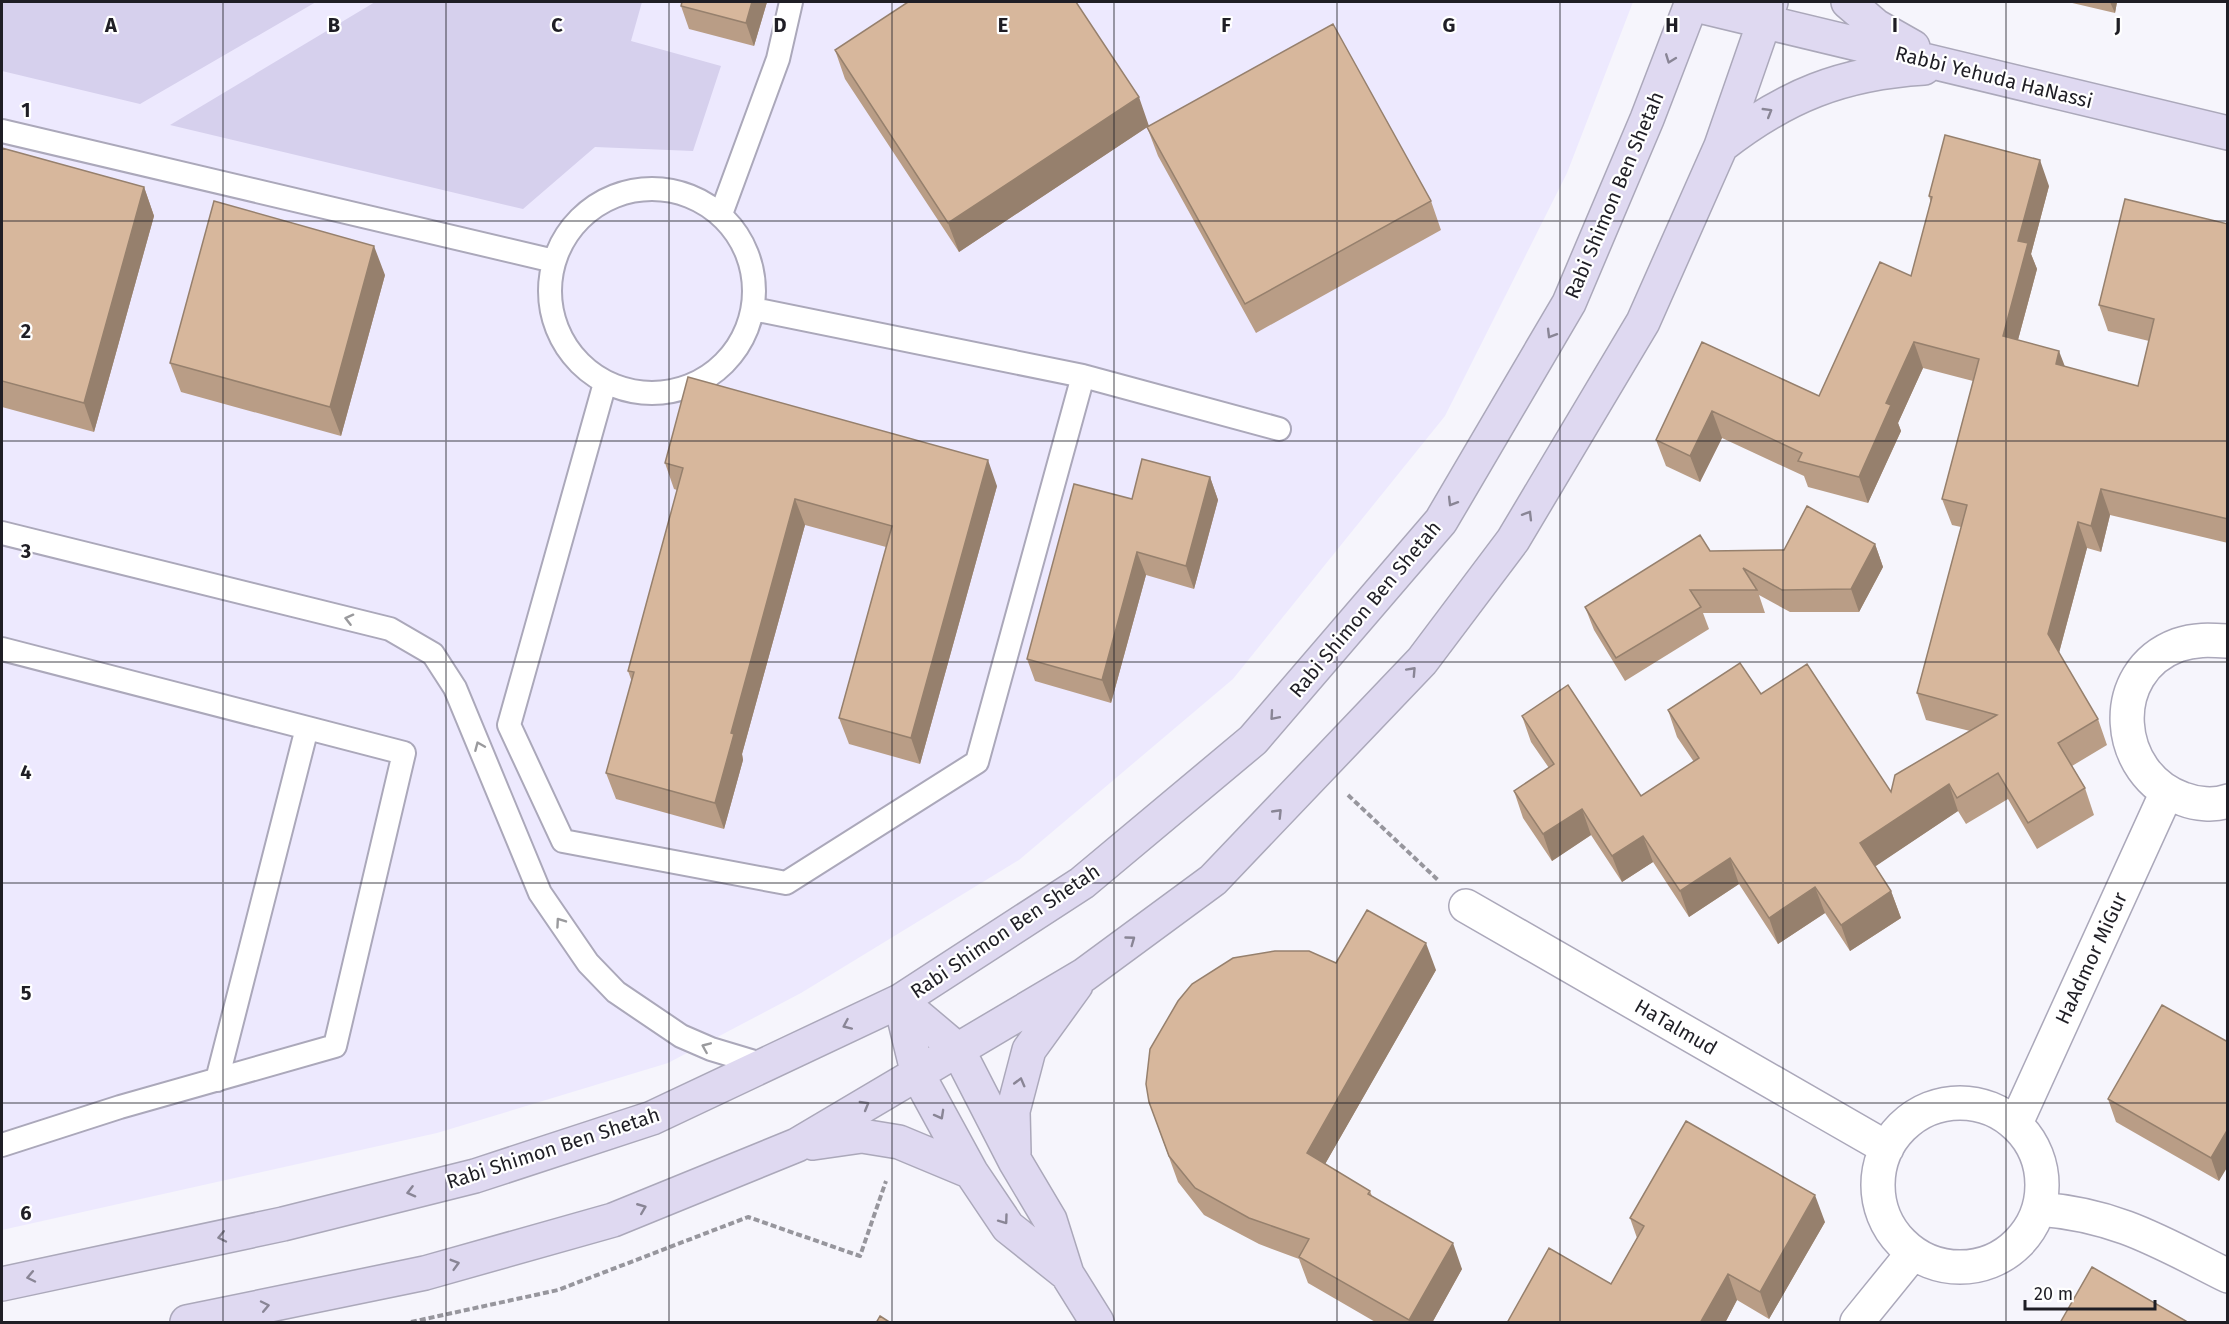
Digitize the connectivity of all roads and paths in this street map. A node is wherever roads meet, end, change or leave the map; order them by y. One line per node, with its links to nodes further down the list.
1 (791, 2): 9 (lane)
2 (1848, 2): 5 (street)
3 (1692, 3): 4 (street, Rabbi Yehuda HaNassi); 24 (street, Rabi Shimon Ben Shetah, one-way to 24)
4 (1768, 12): 5 (street, Rabbi Yehuda HaNassi); 8 (street)
5 (1953, 67): 7 (street, Rabbi Yehuda HaNassi); 8 (street, one-way to 5)
6 (2, 131): 10 (lane)
7 (2228, 134)
8 (1721, 146): 19 (street, one-way to 8)
9 (721, 214): 10 (lane); 11 (lane)
10 (554, 261): 13 (lane)
11 (753, 309): 12 (lane); 13 (lane)
12 (1083, 376): 13 (lane); 14 (lane)
13 (605, 383)
14 (1279, 429)
15 (2, 533): 26 (lane, one-way to 15)
16 (2228, 641): 20 (street)
17 (2, 649): 18 (lane)
18 (307, 728): 28 (lane); 28 (lane)
19 (1321, 769): 22 (path); 23 (street, one-way to 19)
20 (2166, 794): 21 (street); 29 (street, HaAdmor MiGur)
21 (2228, 801)
22 (1466, 906): 33 (street, HaTalmud)
23 (1084, 975): 25 (street); 34 (street, one-way to 23)
24 (900, 1001): 25 (street); 26 (street, Rabi Shimon Ben Shetah, one-way to 26); 27 (street)
25 (958, 1050): 27 (street); 34 (street)
26 (761, 1064): 40 (street, Rabi Shimon Ben Shetah, one-way to 40)
27 (918, 1075): 32 (street, one-way to 27); 35 (street, one-way to 35)
28 (217, 1080): 31 (lane)
29 (2016, 1123): 33 (street); 36 (street)
30 (899, 1142): 32 (street); 35 (street); 42 (path)
31 (2, 1145)
32 (797, 1145): 41 (street, one-way to 32)
33 (1887, 1148): 37 (street)
34 (1015, 1161): 38 (street)
35 (971, 1172): 38 (street, one-way to 38)
36 (2039, 1209): 37 (street); 39 (street)
37 (1913, 1253): 44 (street)
38 (1067, 1274): 43 (street)
39 (2228, 1276)
40 (2, 1284)
41 (187, 1323)
42 (411, 1323)
43 (1097, 1323)
44 (1857, 1323)

